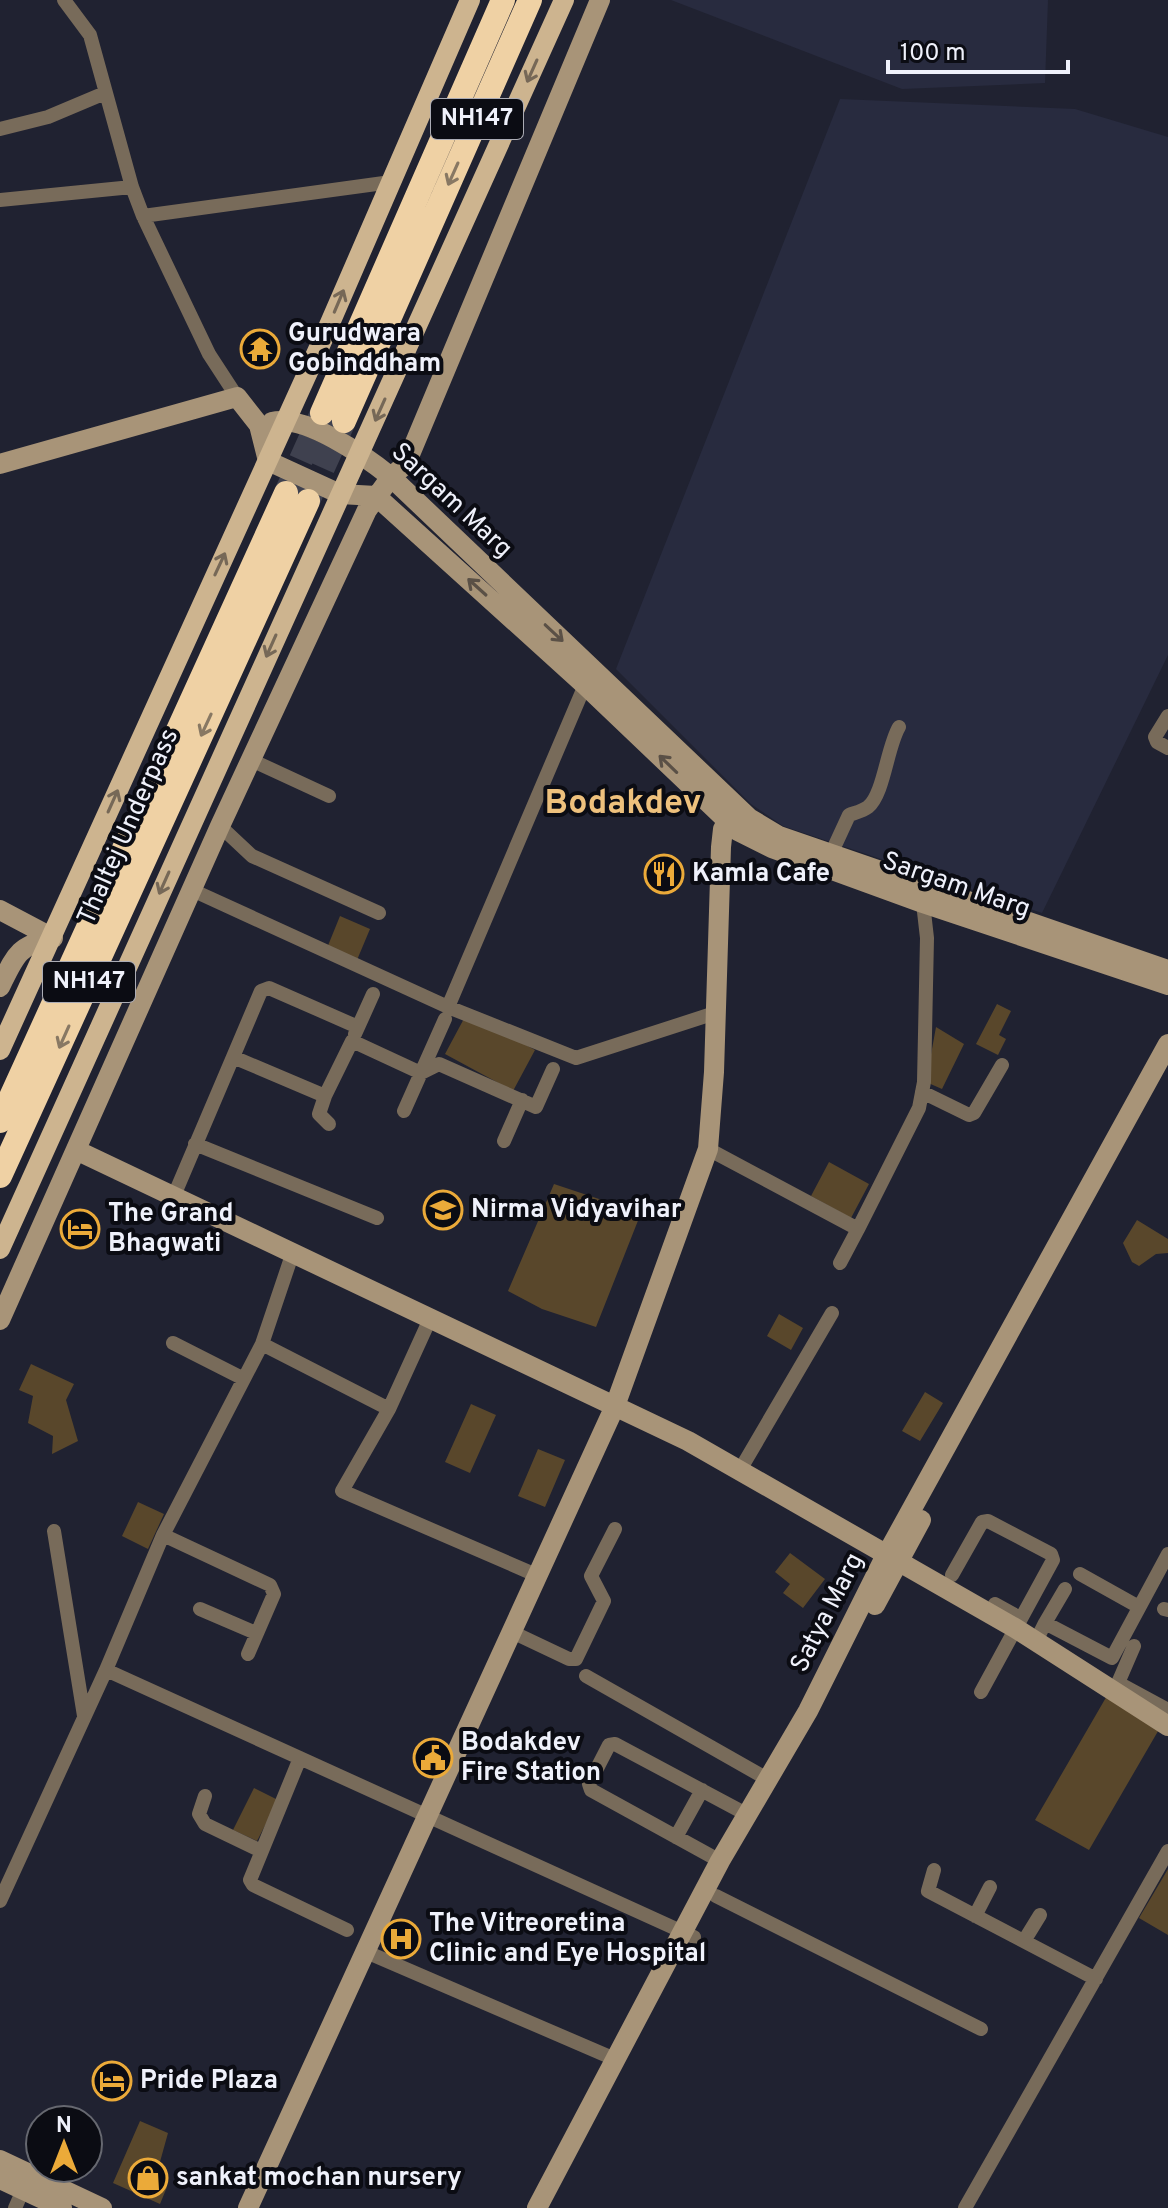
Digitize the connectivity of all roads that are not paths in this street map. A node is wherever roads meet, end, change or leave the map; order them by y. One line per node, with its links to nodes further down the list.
1 (64, 0): 7 (street)
2 (470, 0): 9 (main road)
3 (503, 0): 4 (highway, NH147, one-way to 3)
4 (530, 0)
5 (564, 0): 16 (main road, one-way to 16)
6 (600, 0): 19 (main road)
7 (105, 93): 8 (street); 10 (street)
8 (0, 129)
9 (391, 182): 12 (street); 14 (main road, one-way to 9)
10 (132, 187): 11 (street); 12 (street)
11 (0, 200)
12 (143, 216): 13 (street)
13 (237, 397): 15 (main road); 18 (main road)
14 (286, 419): 15 (main road); 16 (main road, Sargam Marg); 17 (main road)
15 (259, 425): 17 (main road)
16 (361, 453): 19 (main road, Sargam Marg); 20 (main road)
17 (268, 461): 20 (main road, Sargam Marg); 35 (main road, one-way to 17)
18 (0, 464)
19 (391, 477): 21 (main road); 22 (main road, Sargam Marg, one-way to 22)
20 (340, 494): 21 (main road, Sargam Marg); 65 (main road, one-way to 65)
21 (376, 496): 22 (main road, Sargam Marg, one-way to 21); 26 (main road)
22 (591, 679): 28 (main road, Sargam Marg); 40 (street)
23 (1168, 716): 25 (street)
24 (899, 727): 30 (street)
25 (1168, 748)
26 (251, 760): 27 (street); 29 (main road)
27 (329, 796)
28 (732, 814): 30 (main road, Sargam Marg); 32 (main road, Sargam Marg); 41 (main road)
29 (220, 826): 31 (main road); 34 (street)
30 (831, 854): 36 (main road, Sargam Marg)
31 (192, 890): 40 (street); 60 (main road)
32 (923, 903): 37 (main road, Sargam Marg); 51 (street)
33 (0, 910): 35 (main road)
34 (379, 913)
35 (53, 938): 38 (main road); 45 (main road)
36 (1168, 970)
37 (1168, 985)
38 (0, 987)
39 (373, 994): 42 (street)
40 (446, 1013): 41 (street); 50 (street)
41 (715, 1013): 59 (main road)
42 (358, 1027): 43 (street); 46 (street)
43 (352, 1041): 50 (street); 52 (street)
44 (1168, 1044): 81 (main road, Satya Marg)
45 (0, 1050)
46 (233, 1057): 52 (street); 58 (street)
47 (1002, 1065): 51 (street)
48 (1168, 1068): 81 (main road, Satya Marg)
49 (553, 1069): 53 (street)
50 (421, 1073): 53 (street); 54 (street)
51 (922, 1092): 64 (street)
52 (325, 1096): 56 (street)
53 (522, 1100): 57 (street)
54 (404, 1111)
55 (0, 1121): 61 (highway, Thaltej Underpass / NH147, one-way to 61)
56 (329, 1124)
57 (504, 1141)
58 (195, 1144): 62 (street); 63 (street)
59 (708, 1149): 64 (street); 74 (main road)
60 (78, 1151): 62 (main road); 70 (main road)
61 (0, 1176)
62 (173, 1198): 66 (main road)
63 (377, 1218)
64 (858, 1229): 67 (street)
65 (0, 1249)
66 (292, 1255): 69 (main road); 72 (street)
67 (840, 1263)
68 (832, 1313): 76 (street)
69 (430, 1319): 74 (main road); 75 (street)
70 (0, 1320)
71 (173, 1343): 73 (street)
72 (262, 1344): 73 (street); 75 (street)
73 (242, 1378): 79 (street)
74 (615, 1406): 76 (main road); 83 (main road)
75 (389, 1409): 83 (street)
76 (740, 1470): 81 (main road)
77 (615, 1529): 90 (street)
78 (54, 1531): 102 (street)
79 (163, 1535): 92 (street); 96 (street)
80 (1168, 1554): 87 (street)
81 (893, 1557): 89 (main road); 105 (main road, Satya Marg); 116 (main road, Satya Marg)
82 (1080, 1574): 87 (street)
83 (536, 1575): 90 (main road)
84 (952, 1575): 89 (street)
85 (1065, 1589): 91 (street)
86 (995, 1604): 89 (street)
87 (1139, 1607): 95 (street)
88 (200, 1609): 92 (street)
89 (1018, 1623): 91 (main road); 99 (street)
90 (512, 1632): 108 (main road)
91 (1040, 1632): 95 (street); 98 (main road)
92 (256, 1633): 94 (street)
93 (1134, 1646): 100 (street)
94 (248, 1654)
95 (1104, 1656): 98 (street)
96 (106, 1670): 102 (street); 104 (street)
97 (586, 1676): 105 (street)
98 (1092, 1678): 100 (main road)
99 (981, 1692)
100 (1130, 1696): 101 (street); 103 (main road)
101 (1168, 1710)
102 (84, 1717): 117 (street)
103 (1168, 1726)
104 (300, 1758): 108 (street); 111 (street)
105 (769, 1780): 109 (main road, Satya Marg)
106 (702, 1790): 109 (street); 110 (street); 110 (street)
107 (205, 1796): 111 (street)
108 (425, 1814): 121 (street); 123 (main road)
109 (748, 1815): 113 (main road, Satya Marg)
110 (676, 1837): 113 (street)
111 (261, 1851): 120 (street)
112 (1168, 1851): 124 (street)
113 (720, 1861): 121 (main road, Satya Marg)
114 (934, 1870): 119 (street)
115 (990, 1887): 119 (street)
116 (716, 1896): 121 (main road, Satya Marg); 125 (street)
117 (0, 1901)
118 (1040, 1915): 122 (street)
119 (975, 1916): 122 (street)
120 (347, 1930)
121 (688, 1935): 126 (main road, Satya Marg); 128 (main road, Satya Marg)
122 (1024, 1941): 124 (street)
123 (364, 1951): 126 (street); 133 (main road)
124 (1096, 1979): 136 (street)
125 (981, 2029)
126 (617, 2060): 128 (main road, Satya Marg)
127 (0, 2160): 132 (main road)
128 (563, 2172): 134 (main road, Satya Marg); 135 (main road, Satya Marg)
129 (0, 2179): 130 (main road)
130 (19, 2199): 131 (main road)
131 (62, 2208)
132 (102, 2208)
133 (248, 2208)
134 (537, 2208)
135 (549, 2208)
136 (965, 2208)

